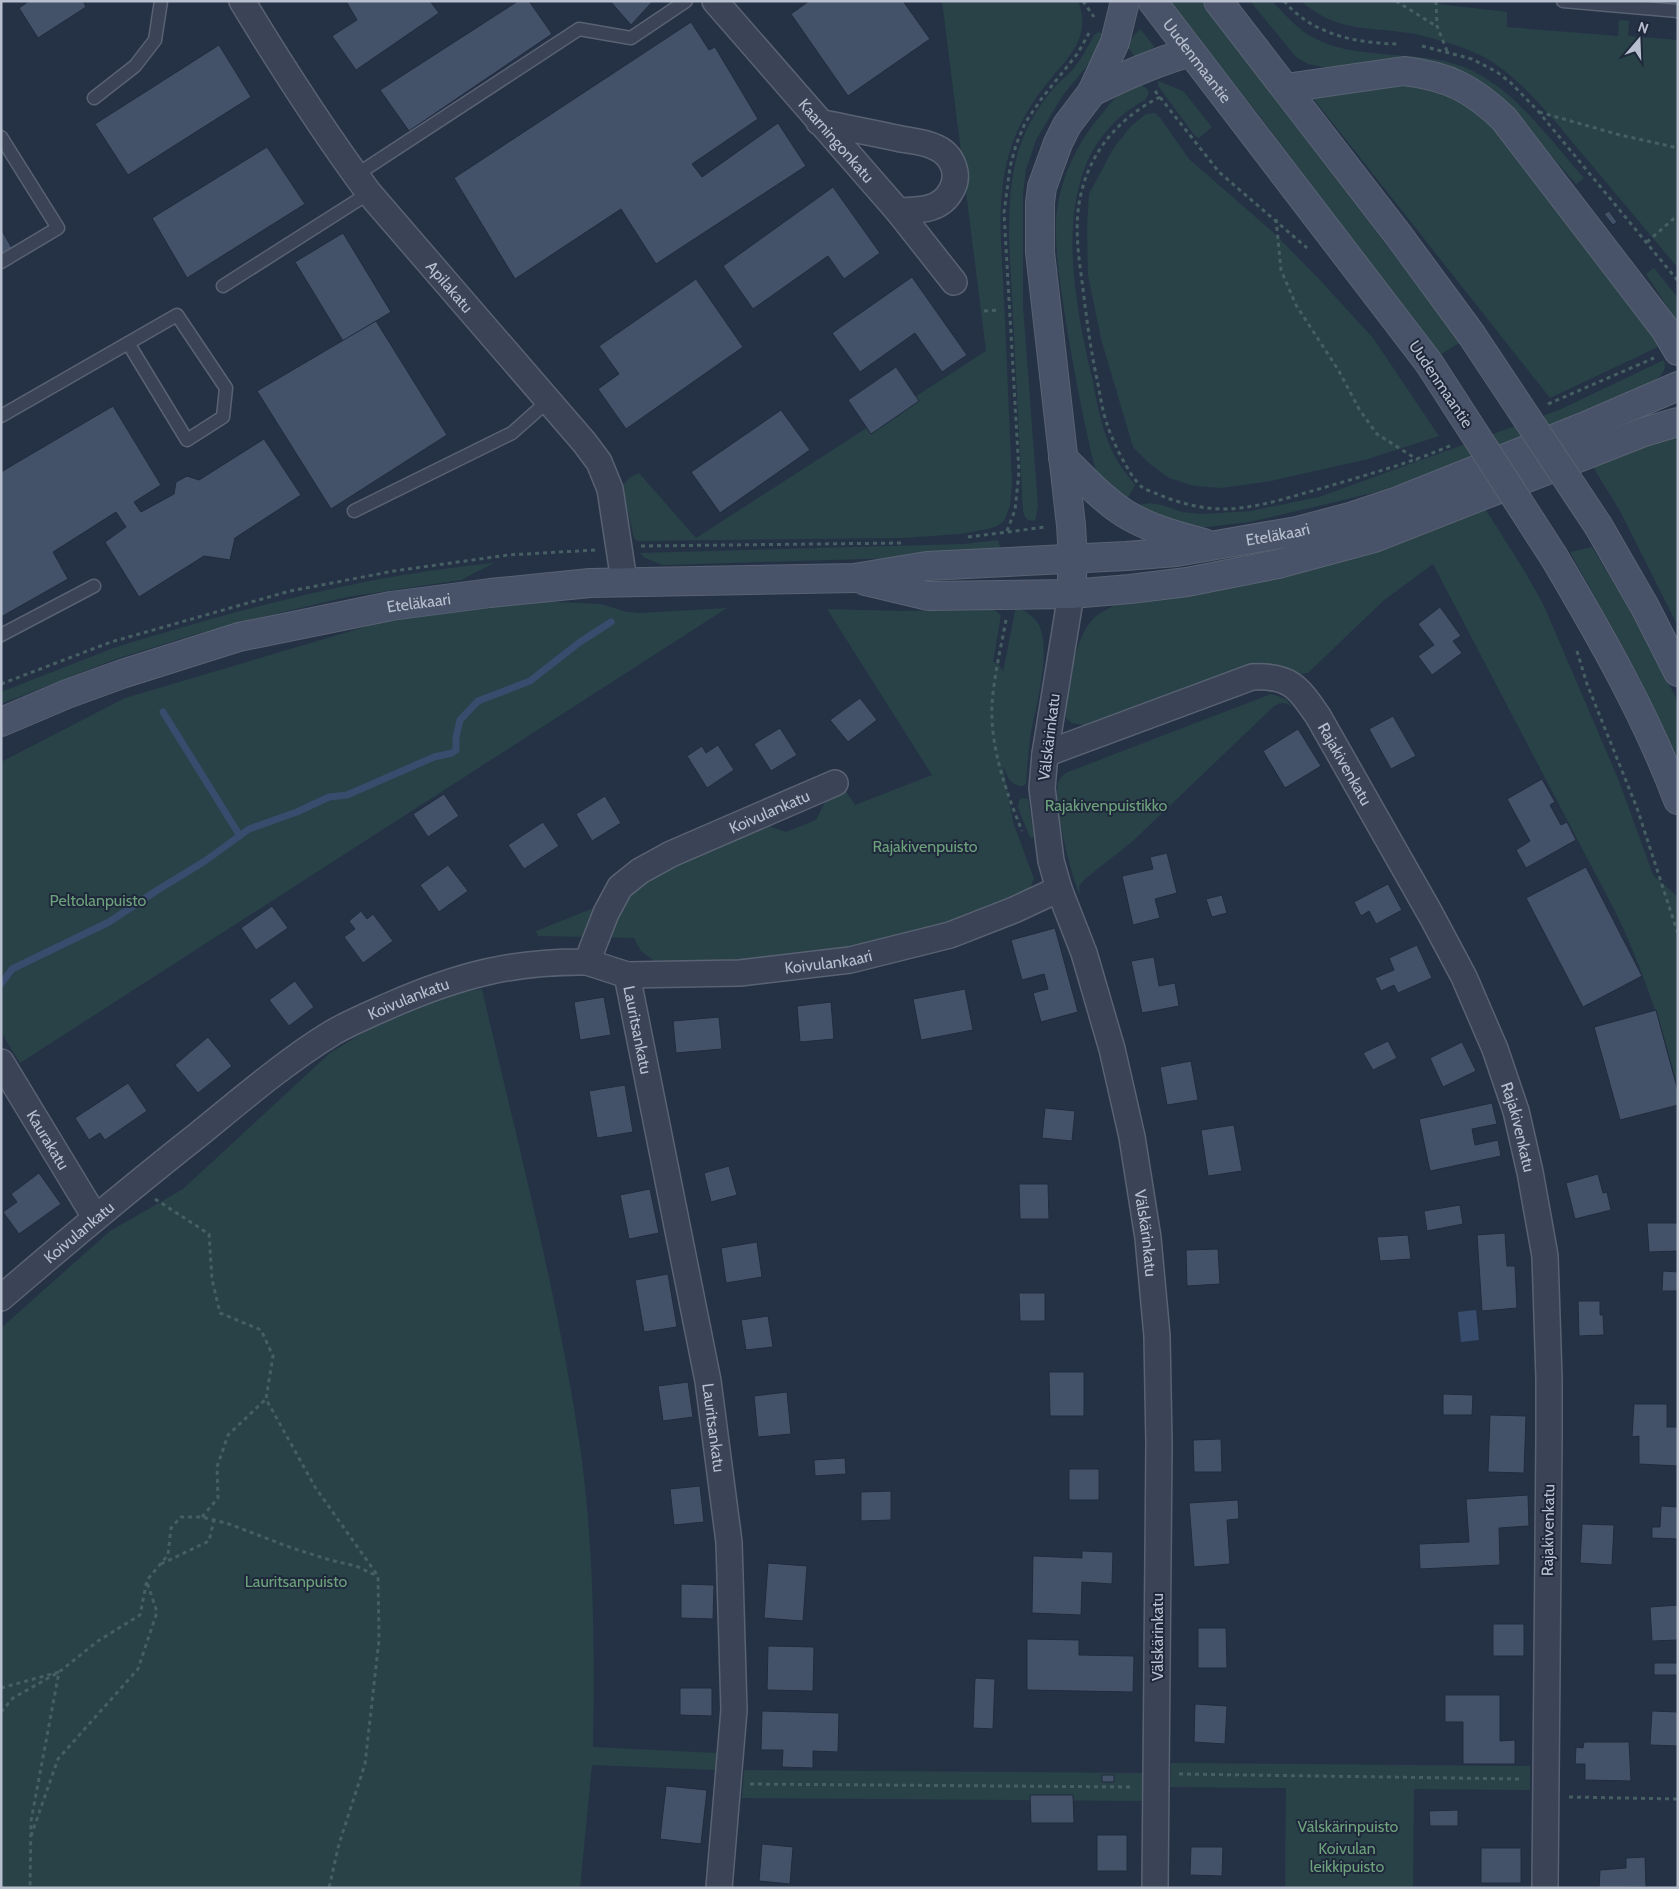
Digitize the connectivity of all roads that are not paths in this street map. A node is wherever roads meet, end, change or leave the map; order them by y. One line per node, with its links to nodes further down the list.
1 (161, 1): 13 (lane)
2 (242, 1): 16 (street, Apilakatu)
3 (686, 1): 16 (lane)
4 (714, 1): 14 (street, Kaarningonkatu)
5 (1125, 1): 12 (main road)
6 (1152, 1): 10 (main road, Uudenmaantie)
7 (1218, 1): 11 (main road)
8 (1563, 1): 9 (lane)
9 (1678, 11)
10 (1191, 52): 12 (main road); 40 (main road, Uudenmaantie, bridge)
11 (1286, 88): 22 (main road); 36 (main road, bridge)
12 (1092, 92): 27 (main road)
13 (94, 98)
14 (819, 122): 17 (street, Kaarningonkatu); 17 (street)
15 (1, 137): 18 (lane)
16 (362, 184): 20 (lane); 24 (street, Apilakatu)
17 (898, 211): 19 (street, Kaarningonkatu)
18 (1, 262)
19 (954, 282)
20 (223, 286)
21 (128, 343): 21 (lane); 25 (lane)
22 (1667, 354)
23 (1678, 386): 29 (main road, Eteläkaari)
24 (548, 401): 28 (lane); 32 (street, Apilakatu)
25 (1, 416)
26 (1678, 422): 34 (main road, Eteläkaari)
27 (1063, 458): 29 (main road); 30 (main road)
28 (354, 511)
29 (1215, 546): 30 (main road, Eteläkaari)
30 (1073, 560): 31 (main road, Eteläkaari); 34 (main road)
31 (854, 578): 32 (main road, Eteläkaari); 34 (main road, Eteläkaari)
32 (624, 582): 37 (main road, Eteläkaari)
33 (94, 586): 35 (lane)
34 (1070, 594): 38 (street, Välskärinkatu)
35 (1, 635)
36 (1678, 672)
37 (1, 722)
38 (1045, 754): 41 (street, Välskärinkatu); 49 (street, Rajakivenkatu)
39 (835, 783): 42 (street, Koivulankatu)
40 (1678, 800)
41 (1059, 889): 43 (street, Koivulankaari); 48 (street, Välskärinkatu)
42 (587, 962): 43 (street, Koivulankaari); 45 (street, Koivulankatu)
43 (627, 975): 47 (street, Lauritsankatu)
44 (1, 1062): 45 (street, Kaurakatu)
45 (95, 1217): 46 (street, Koivulankatu)
46 (1, 1298)
47 (719, 1888)
48 (1155, 1888)
49 (1545, 1888)

